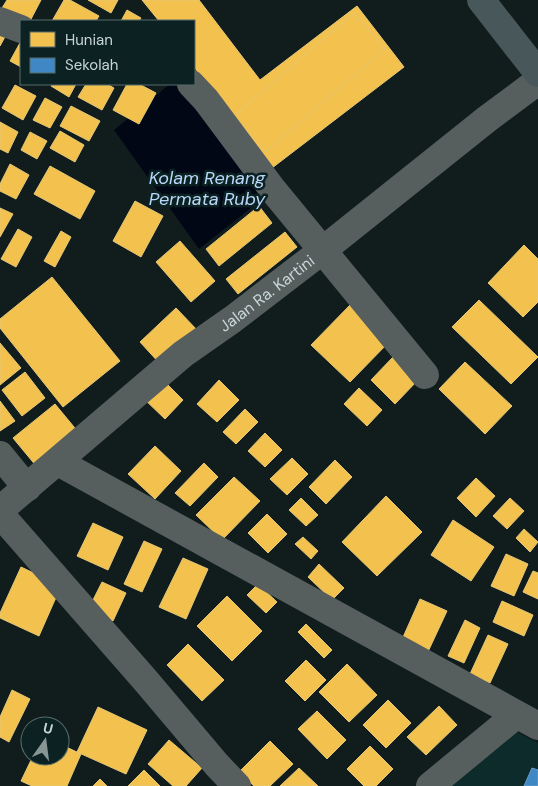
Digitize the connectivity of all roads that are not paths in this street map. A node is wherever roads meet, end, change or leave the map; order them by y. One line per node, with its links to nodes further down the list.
1 (481, 0): 4 (main road)
2 (0, 21): 3 (street)
3 (20, 29)
4 (538, 74)
5 (538, 81): 7 (street, Jalan Ra. Kartini)
6 (193, 85): 7 (street)
7 (323, 250): 8 (street); 10 (street, Jalan Ra. Kartini)
8 (424, 376)
9 (0, 455): 11 (street)
10 (58, 462): 11 (street, Jalan Ra. Kartini); 14 (street)
11 (27, 488): 12 (street, Jalan Ra. Kartini)
12 (0, 510)
13 (0, 514): 15 (street)
14 (527, 720): 16 (street)
15 (237, 786)
16 (430, 786)

